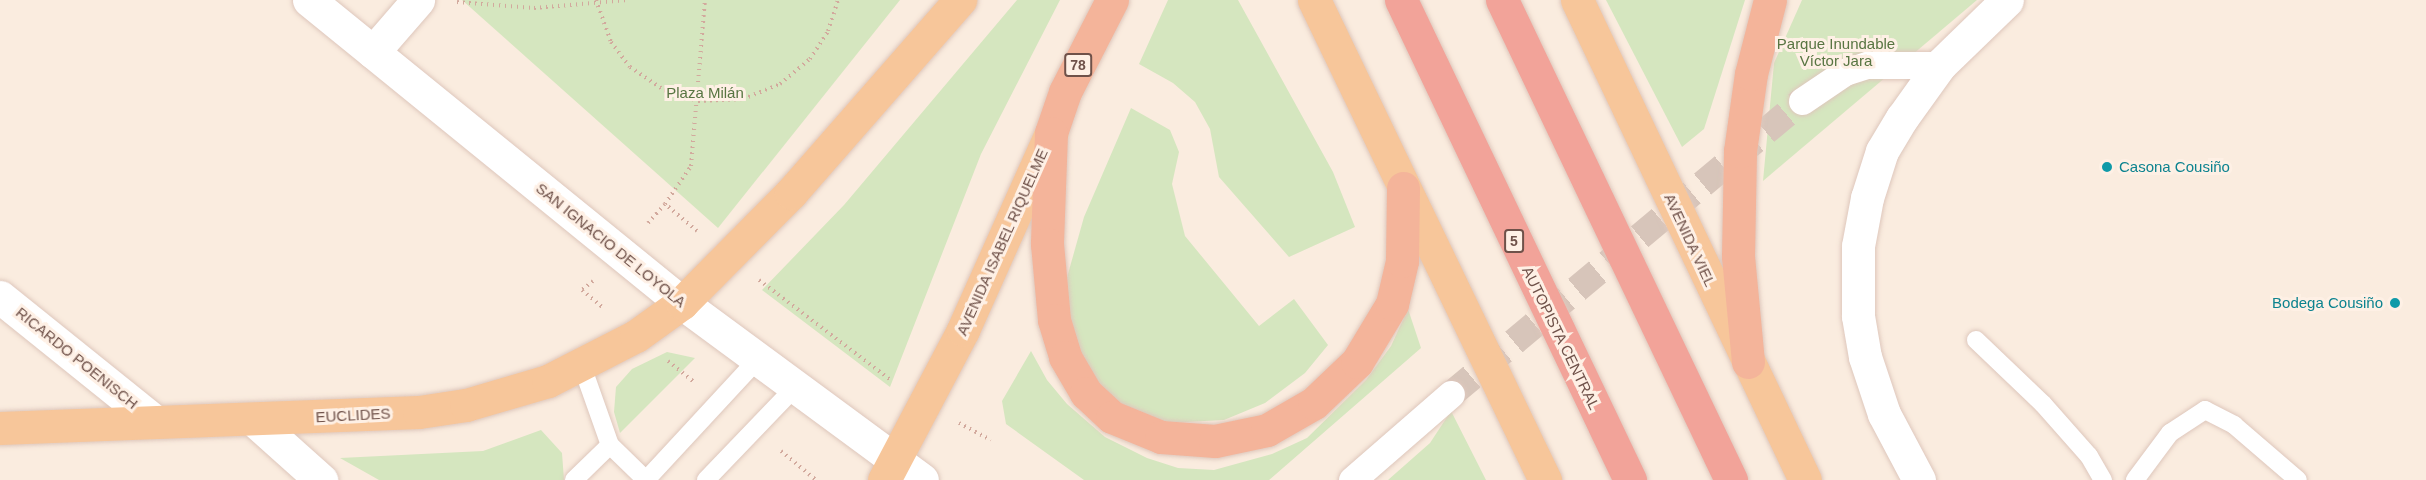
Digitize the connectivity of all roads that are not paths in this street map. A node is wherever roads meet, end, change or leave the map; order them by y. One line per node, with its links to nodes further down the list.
1 (309, 0): 11 (street, SAN IGNACIO DE LOYOLA)
2 (432, 0): 11 (street)
3 (960, 0): 17 (main road)
4 (1112, 0): 14 (highway, AVENIDA ISABEL RIQUELME / 78)
5 (1314, 0): 15 (main road)
6 (1401, 0): 36 (highway, AUTOPISTA CENTRAL / 5)
7 (1502, 0): 37 (highway)
8 (1577, 0): 20 (main road, AVENIDA VIEL)
9 (1770, 0): 20 (highway)
10 (2007, 0): 12 (street)
11 (373, 52): 17 (street, SAN IGNACIO DE LOYOLA)
12 (1940, 65): 13 (street); 39 (street)
13 (1802, 101)
14 (1051, 133): 15 (highway); 28 (main road, AVENIDA ISABEL RIQUELME)
15 (1403, 188): 35 (main road)
16 (0, 297): 24 (street, RICARDO POENISCH)
17 (682, 303): 19 (street, SAN IGNACIO DE LOYOLA); 21 (main road, EUCLIDES)
18 (1976, 340): 40 (lane)
19 (758, 359): 22 (street, SAN IGNACIO DE LOYOLA); 31 (lane)
20 (1748, 362): 38 (main road, AVENIDA VIEL)
21 (582, 366): 25 (main road, EUCLIDES); 27 (lane)
22 (796, 386): 28 (street, SAN IGNACIO DE LOYOLA); 32 (lane)
23 (1451, 394): 34 (street)
24 (153, 420): 25 (main road, EUCLIDES); 26 (main road, EUCLIDES)
25 (255, 421): 29 (street)
26 (0, 428)
27 (610, 445): 30 (lane); 31 (lane)
28 (890, 470): 33 (street, SAN IGNACIO DE LOYOLA)
29 (321, 480)
30 (574, 480)
31 (646, 480)
32 (706, 480)
33 (922, 480)
34 (1352, 480)
35 (1545, 480)
36 (1630, 480)
37 (1731, 480)
38 (1805, 480)
39 (1919, 480)
40 (2103, 480)
41 (2136, 480): 42 (lane)
42 (2298, 480)

